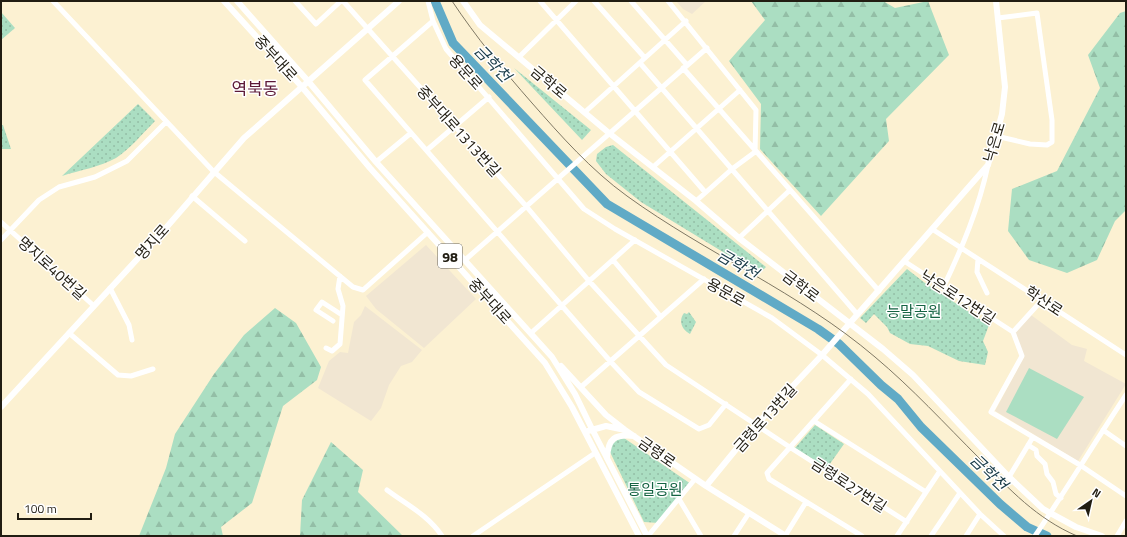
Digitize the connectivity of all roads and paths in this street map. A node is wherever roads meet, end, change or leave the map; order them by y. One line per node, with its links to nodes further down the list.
1 (53, 1): 36 (street)
2 (224, 1): 29 (main road, 중부대로 / 98)
3 (236, 1): 27 (main road, 중부대로 / 98)
4 (295, 1): 5 (street)
5 (342, 1): 19 (street, 중부대로1313번길)
6 (399, 1): 19 (main road, 명지로)
7 (428, 1): 17 (street, 용문로)
8 (463, 1): 23 (main road, 금학로)
9 (540, 1): 16 (street)
10 (576, 1): 16 (street)
11 (594, 1): 24 (street)
12 (630, 1): 20 (street)
13 (668, 1): 18 (street)
14 (996, 1): 15 (main road, 낙은로)
15 (998, 18): 41 (main road, 낙은로); 41 (street)
16 (556, 19): 23 (street); 28 (street)
17 (433, 21): 22 (street); 32 (street, 용문로)
18 (686, 21): 20 (street); 21 (street)
19 (368, 29): 22 (street, 중부대로1313번길); 27 (main road, 명지로)
20 (665, 40): 24 (street); 26 (street)
21 (707, 48): 26 (street); 31 (street)
22 (392, 56): 37 (street, 중부대로1313번길); 39 (street)
23 (519, 57): 35 (main road, 금학로)
24 (645, 58): 25 (street)
25 (640, 63): 28 (street); 30 (street)
26 (685, 66): 30 (street); 33 (street)
27 (308, 81): 29 (main road, 명지로); 45 (main road, 중부대로 / 98)
28 (614, 86): 34 (street); 35 (street)
29 (302, 87): 49 (main road, 명지로); 61 (main road, 중부대로 / 98)
30 (662, 88): 34 (street); 38 (street)
31 (740, 90): 33 (street); 44 (street)
32 (489, 97): 37 (street, 용문로); 50 (street, 용문로)
33 (718, 109): 38 (street); 44 (street)
34 (635, 110): 40 (street); 43 (street)
35 (585, 112): 40 (main road, 금학로)
36 (166, 122): 49 (street); 59 (street, 명지로40번길)
37 (456, 126): 42 (street, 용문로); 55 (street, 중부대로1313번길)
38 (696, 128): 43 (street); 48 (street)
39 (411, 133): 42 (street); 45 (street)
40 (609, 133): 47 (main road, 금학로); 50 (street)
41 (996, 136): 46 (main road, 낙은로)
42 (427, 150): 60 (street)
43 (668, 151): 47 (street); 52 (street)
44 (755, 152): 48 (street); 51 (street)
45 (376, 162): 68 (main road, 중부대로 / 98)
46 (988, 165): 58 (main road, 낙은로); 66 (street)
47 (653, 166): 54 (main road, 금학로)
48 (732, 169): 52 (street); 56 (street)
49 (214, 171): 53 (main road, 명지로); 71 (street)
50 (559, 177): 55 (street); 64 (street, 용문로)
51 (790, 190): 56 (street); 76 (street)
52 (705, 192): 54 (street)
53 (192, 196): 65 (street); 74 (main road, 명지로)
54 (696, 201): 62 (main road, 금학로)
55 (526, 206): 60 (street); 73 (street, 중부대로1313번길)
56 (768, 210): 62 (street); 81 (street)
57 (1, 222): 59 (street, 명지로40번길)
58 (932, 229): 66 (street, 학산로); 70 (main road, 낙은로)
59 (10, 230): 63 (street, 명지로40번길); 79 (street, 명지로40번길)
60 (497, 231): 68 (street); 80 (street)
61 (428, 232): 71 (street); 108 (main road, 중부대로 / 98)
62 (739, 238): 85 (main road, 금학로)
63 (1, 240)
64 (635, 240): 69 (street); 72 (street, 용문로)
65 (246, 241)
66 (962, 248): 67 (street, 학산로); 75 (street)
67 (978, 259): 77 (street); 78 (street, 학산로)
68 (465, 260): 88 (main road, 중부대로 / 98)
69 (613, 260): 73 (street); 83 (street)
70 (904, 261): 75 (street, 낙은로12번길); 76 (main road, 낙은로)
71 (340, 276): 82 (street)
72 (704, 279): 83 (street); 92 (street, 용문로)
73 (589, 281): 80 (street); 89 (street, 중부대로1313번길)
74 (110, 288): 79 (main road, 명지로); 90 (street)
75 (943, 288): 86 (street, 낙은로12번길)
76 (879, 290): 81 (main road, 낙은로)
77 (987, 293)
78 (1042, 300): 86 (street); 93 (street, 학산로)
79 (94, 306): 87 (main road, 명지로)
80 (562, 306): 88 (street); 95 (street)
81 (857, 314): 85 (main road, 낙은로)
82 (342, 316): 84 (street); 91 (street)
83 (661, 317): 89 (street)
84 (333, 321)
85 (850, 322): 92 (main road, 금령로13번길); 118 (main road, 금학로)
86 (1013, 332): 110 (street)
87 (69, 333): 96 (street); 102 (main road, 명지로)
88 (531, 333): 94 (main road, 중부대로 / 98)
89 (640, 335): 95 (street); 101 (street, 금령로27번길)
90 (132, 340)
91 (326, 348)
92 (824, 353): 97 (street, 용문로); 104 (main road, 금령로13번길)
93 (1126, 355)
94 (552, 357): 98 (main road); 105 (main road, 중부대로 / 98)
95 (610, 361): 98 (street); 101 (street)
96 (153, 370)
97 (851, 379): 103 (street); 117 (street, 용문로)
98 (581, 387): 106 (main road)
99 (1126, 395): 100 (street)
100 (1124, 402): 107 (street)
101 (726, 404): 104 (street, 금령로27번길)
102 (1, 407)
103 (814, 421): 113 (street); 122 (street)
104 (756, 425): 113 (street, 금령로27번길); 120 (main road, 금령로13번길)
105 (592, 430): 106 (main road, 금령로); 108 (main road, 금령로); 115 (main road, 중부대로 / 98)
106 (625, 430): 109 (main road, 금령로)
107 (1103, 430): 112 (street); 116 (street)
108 (584, 432): 114 (main road, 중부대로 / 98)
109 (635, 437): 115 (main road); 119 (main road, 금령로)
110 (1033, 437): 111 (street); 116 (street)
111 (1028, 445): 118 (street); 126 (street)
112 (1126, 446)
113 (791, 448): 127 (street); 132 (street, 금령로27번길)
114 (594, 453): 135 (street); 136 (main road, 중부대로 / 98)
115 (607, 460): 137 (main road, 중부대로 / 98)
116 (1080, 465): 124 (street); 126 (street)
117 (940, 471): 122 (street); 123 (street, 용문로)
118 (1009, 477): 130 (main road, 금학로)
119 (695, 479): 120 (main road, 금령로); 125 (street)
120 (706, 486): 128 (main road, 금령로)
121 (387, 490): 134 (street)
122 (926, 492): 132 (street)
123 (960, 493): 129 (street, 용문로); 143 (street)
124 (1126, 496)
125 (679, 498): 137 (street); 138 (street)
126 (1062, 498): 130 (street)
127 (806, 502): 140 (street); 141 (street)
128 (749, 513): 139 (street); 140 (main road, 금령로)
129 (980, 514): 133 (street, 용문로); 144 (street)
130 (1050, 515): 146 (street); 147 (main road, 금학로)
131 (1126, 521): 148 (street)
132 (907, 522): 142 (street)
133 (998, 534): 145 (street, 용문로)
134 (442, 536)
135 (476, 536)
136 (640, 536)
137 (647, 536)
138 (701, 536)
139 (734, 536)
140 (785, 536)
141 (862, 536)
142 (898, 536)
143 (931, 536)
144 (966, 536)
145 (1004, 536)
146 (1035, 536)
147 (1102, 536)
148 (1116, 536)

